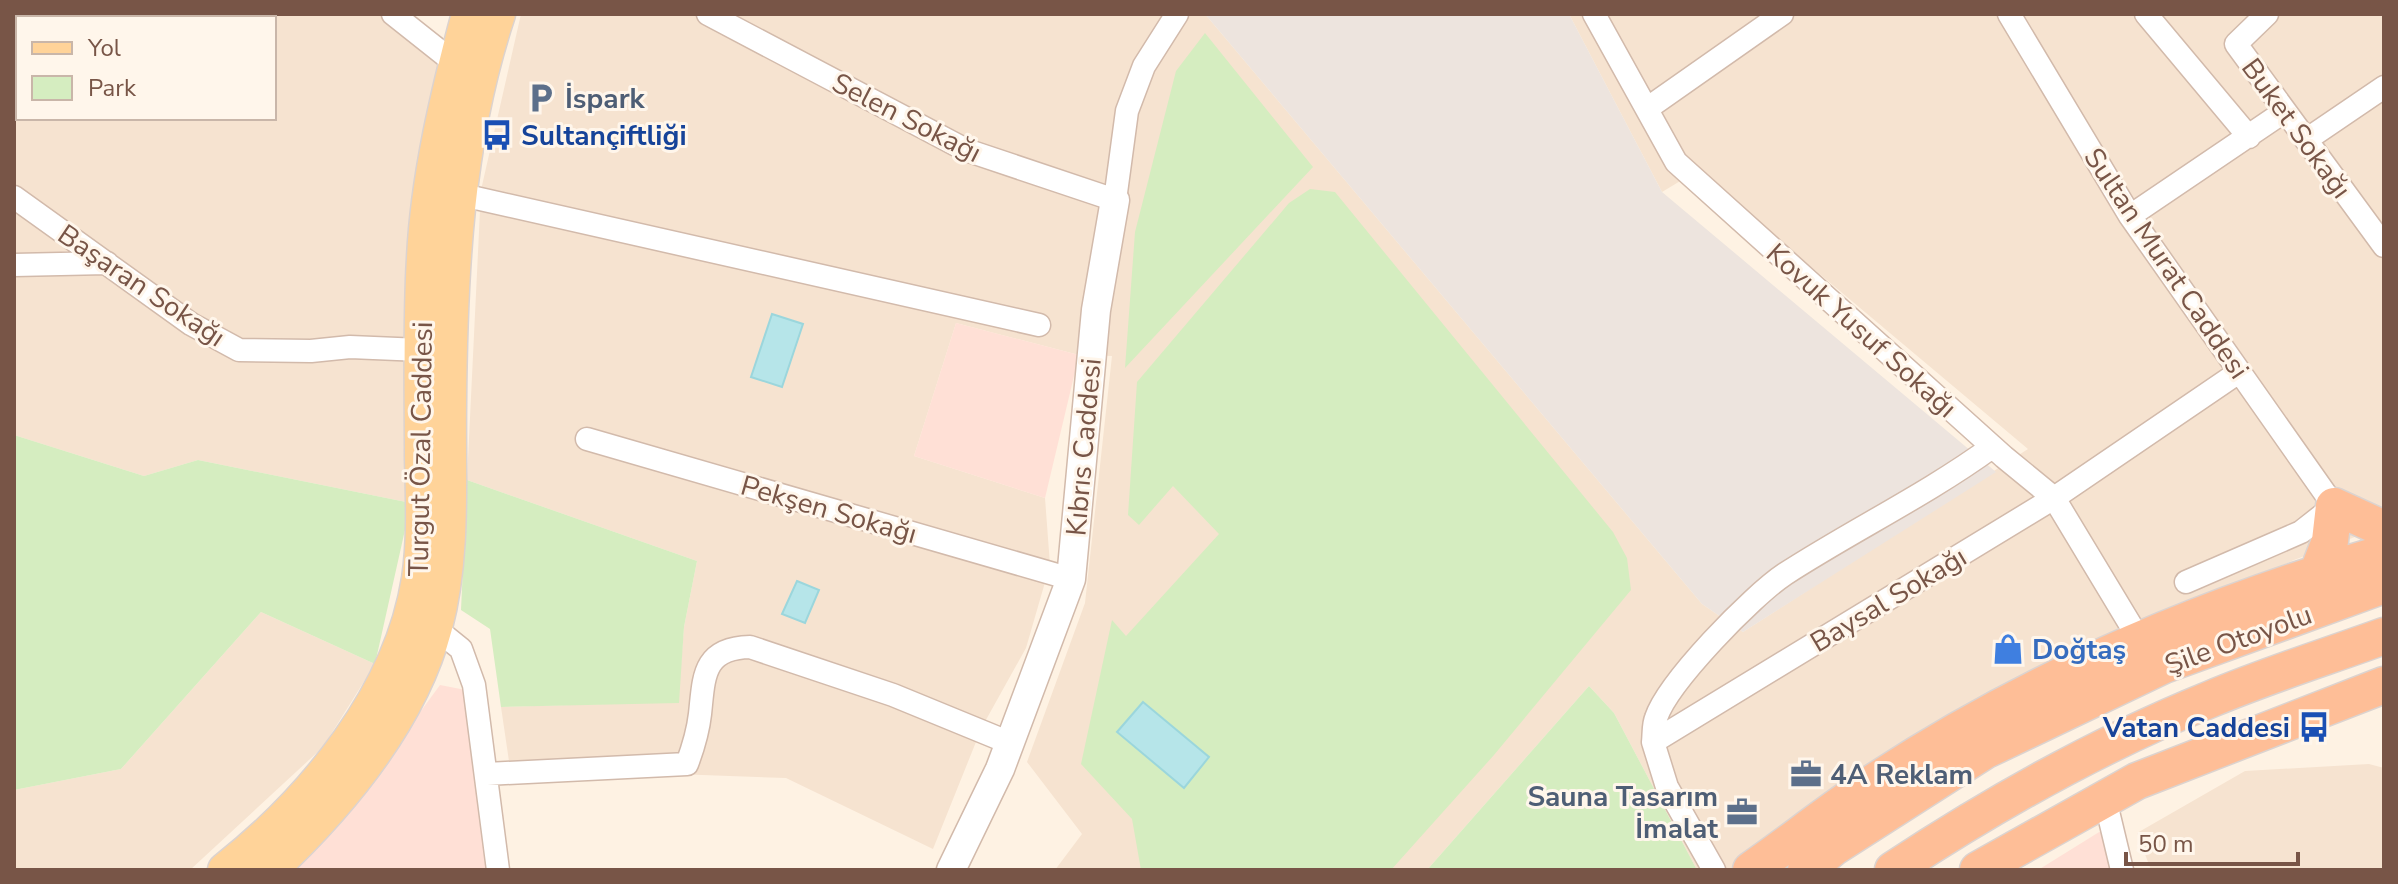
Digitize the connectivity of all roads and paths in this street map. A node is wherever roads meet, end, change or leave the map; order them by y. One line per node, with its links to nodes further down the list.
1 (393, 14): 11 (street)
2 (469, 14): 11 (main road, Turgut Özal Caddesi)
3 (498, 14): 17 (main road, Turgut Özal Caddesi)
4 (708, 14): 19 (street, Selen Sokağı)
5 (1177, 14): 19 (street, Kıbrıs Caddesi)
6 (1594, 14): 13 (street, Kovuk Yusuf Sokağı)
7 (1782, 14): 13 (street)
8 (2009, 14): 20 (street, Sultan Murat Caddesi)
9 (2146, 14): 15 (street)
10 (2267, 14): 14 (street, Buket Sokağı)
11 (456, 64): 25 (main road, Turgut Özal Caddesi)
12 (2384, 87): 16 (street)
13 (1648, 108): 28 (street, Kovuk Yusuf Sokağı)
14 (2285, 111): 15 (street); 16 (street, Buket Sokağı)
15 (2249, 137): 20 (street)
16 (2306, 140): 21 (street, Buket Sokağı)
17 (458, 194): 24 (street); 25 (main road, Turgut Özal Caddesi)
18 (14, 197): 22 (street, Başaran Sokağı)
19 (1115, 200): 33 (street, Kıbrıs Caddesi)
20 (2130, 216): 26 (street, Sultan Murat Caddesi)
21 (2384, 246)
22 (107, 263): 23 (street); 25 (street, Başaran Sokağı)
23 (14, 265)
24 (1039, 325)
25 (435, 350): 36 (main road, Turgut Özal Caddesi)
26 (2239, 372): 29 (street, Baysal Sokağı); 30 (street, Sultan Murat Caddesi)
27 (587, 439): 33 (street, Pekşen Sokağı)
28 (1992, 447): 29 (street, Kovuk Yusuf Sokağı); 41 (street)
29 (2054, 498): 38 (street, Kovuk Yusuf Sokağı); 41 (street, Baysal Sokağı)
30 (2366, 515): 32 (highway); 34 (street)
31 (2384, 553): 32 (highway)
32 (2318, 572): 38 (highway)
33 (1071, 579): 42 (street, Kıbrıs Caddesi)
34 (2186, 582)
35 (2384, 585): 52 (highway, Şile Otoyolu)
36 (423, 622): 43 (street); 46 (main road, Turgut Özal Caddesi); 47 (main road, Turgut Özal Caddesi)
37 (2384, 636): 45 (highway, Şile Otoyolu)
38 (2139, 639): 51 (highway)
39 (2384, 662): 45 (highway)
40 (2384, 685): 44 (highway)
41 (1653, 742): 50 (street)
42 (1010, 743): 43 (street); 49 (street, Kıbrıs Caddesi)
43 (487, 774): 48 (street)
44 (2105, 799): 54 (highway); 55 (street)
45 (1962, 825): 53 (highway, Şile Otoyolu)
46 (225, 870)
47 (270, 870)
48 (498, 870)
49 (951, 870)
50 (1714, 870)
51 (1751, 870)
52 (1806, 870)
53 (1893, 870)
54 (1978, 870)
55 (2122, 870)

